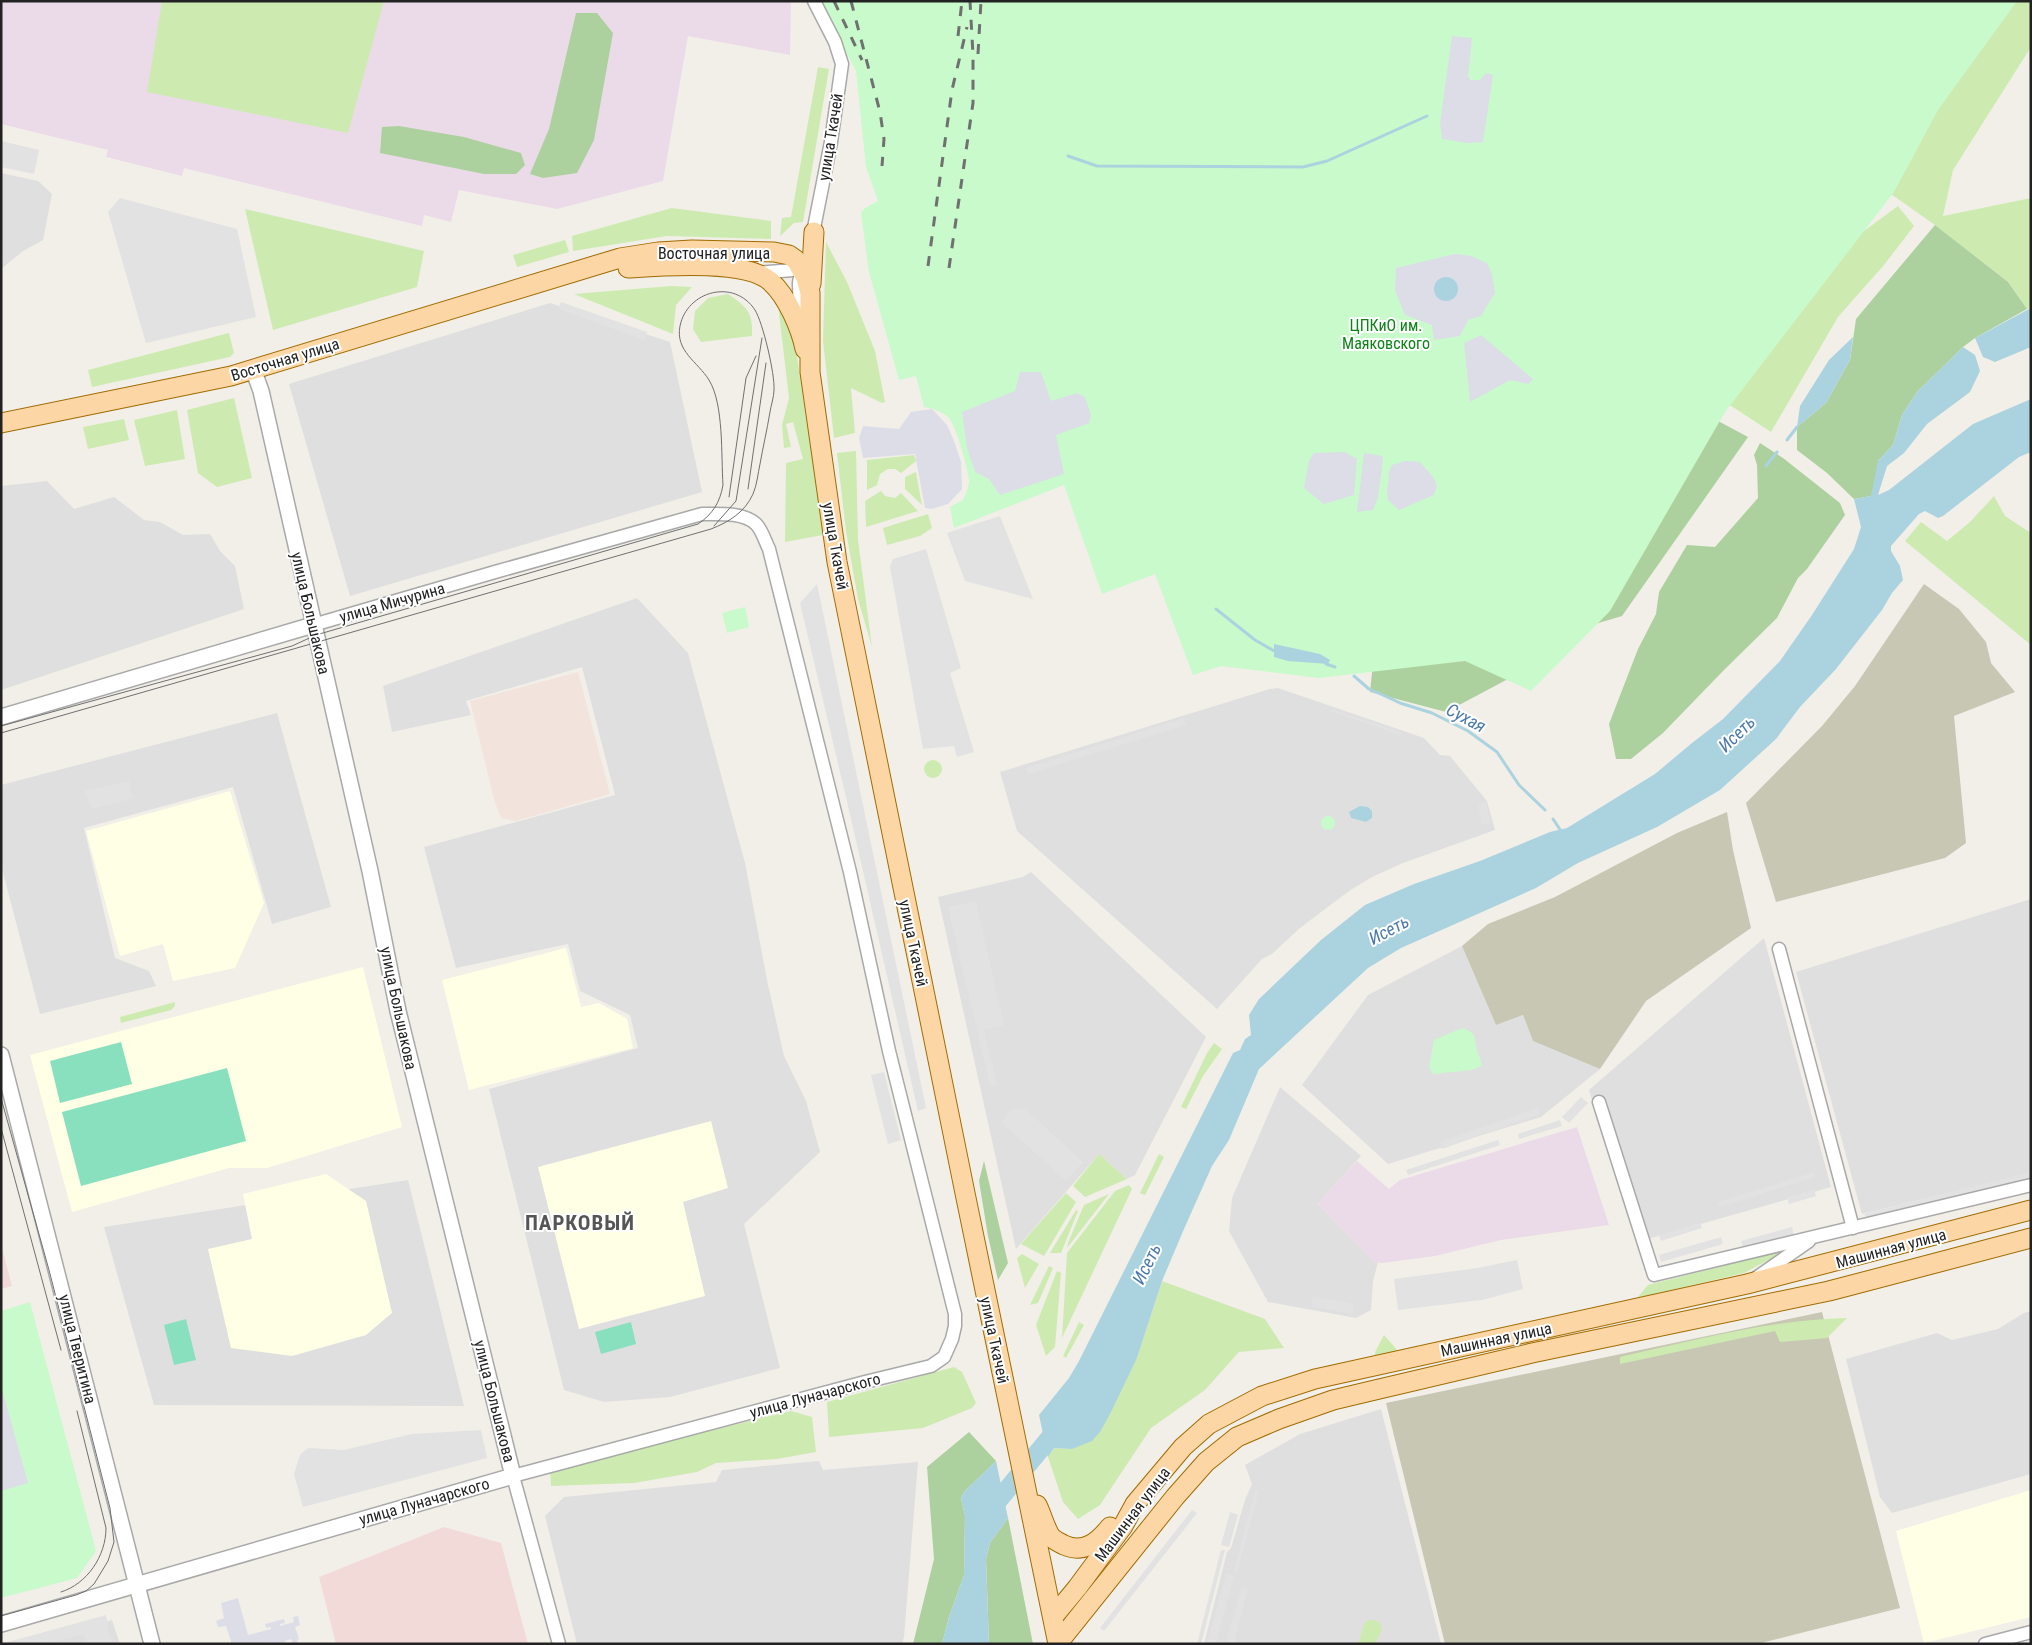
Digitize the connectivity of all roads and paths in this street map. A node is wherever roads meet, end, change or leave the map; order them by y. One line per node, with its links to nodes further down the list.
1 (814, 1): 2 (street, улица Ткачей)
2 (814, 232): 3 (main road); 4 (street, улица Ткачей); 7 (main road)
3 (774, 252): 4 (main road, Восточная улица); 6 (main road, Восточная улица)
4 (801, 267): 5 (street); 7 (main road, улица Ткачей); 8 (street, улица Ткачей)
5 (750, 272): 6 (main road, Восточная улица); 8 (main road, Восточная улица)
6 (565, 276): 9 (main road, Восточная улица)
7 (810, 293): 10 (main road, улица Ткачей)
8 (801, 331): 10 (main road, Восточная улица)
9 (253, 369): 11 (main road, Восточная улица); 13 (street, улица Большакова)
10 (810, 372): 27 (main road, улица Ткачей)
11 (1, 422)
12 (756, 524): 13 (street, улица Мичурина); 24 (street, улица Ткачей)
13 (313, 625): 14 (street, улица Мичурина); 25 (street, улица Большакова)
14 (1, 717)
15 (1779, 949): 20 (street)
16 (1, 1055): 28 (street, улица Тверитина)
17 (1598, 1102): 21 (street)
18 (2031, 1185): 20 (street)
19 (2031, 1210): 23 (main road, Машинная улица)
20 (1853, 1228): 21 (street)
21 (1815, 1236): 23 (street)
22 (2031, 1238): 32 (main road, Машинная улица)
23 (1747, 1284): 26 (main road, Машинная улица)
24 (952, 1340): 25 (street, улица Луначарского)
25 (513, 1476): 28 (street, улица Луначарского); 34 (street, улица Большакова)
26 (1135, 1504): 27 (main road); 29 (main road, Машинная улица)
27 (1041, 1530): 29 (main road)
28 (136, 1586): 30 (street, улица Луначарского); 33 (street, улица Тверитина)
29 (1053, 1617): 32 (main road)
30 (1, 1624)
31 (2031, 1632): 35 (street)
32 (1058, 1643)
33 (152, 1644)
34 (559, 1644)
35 (1985, 1644)

